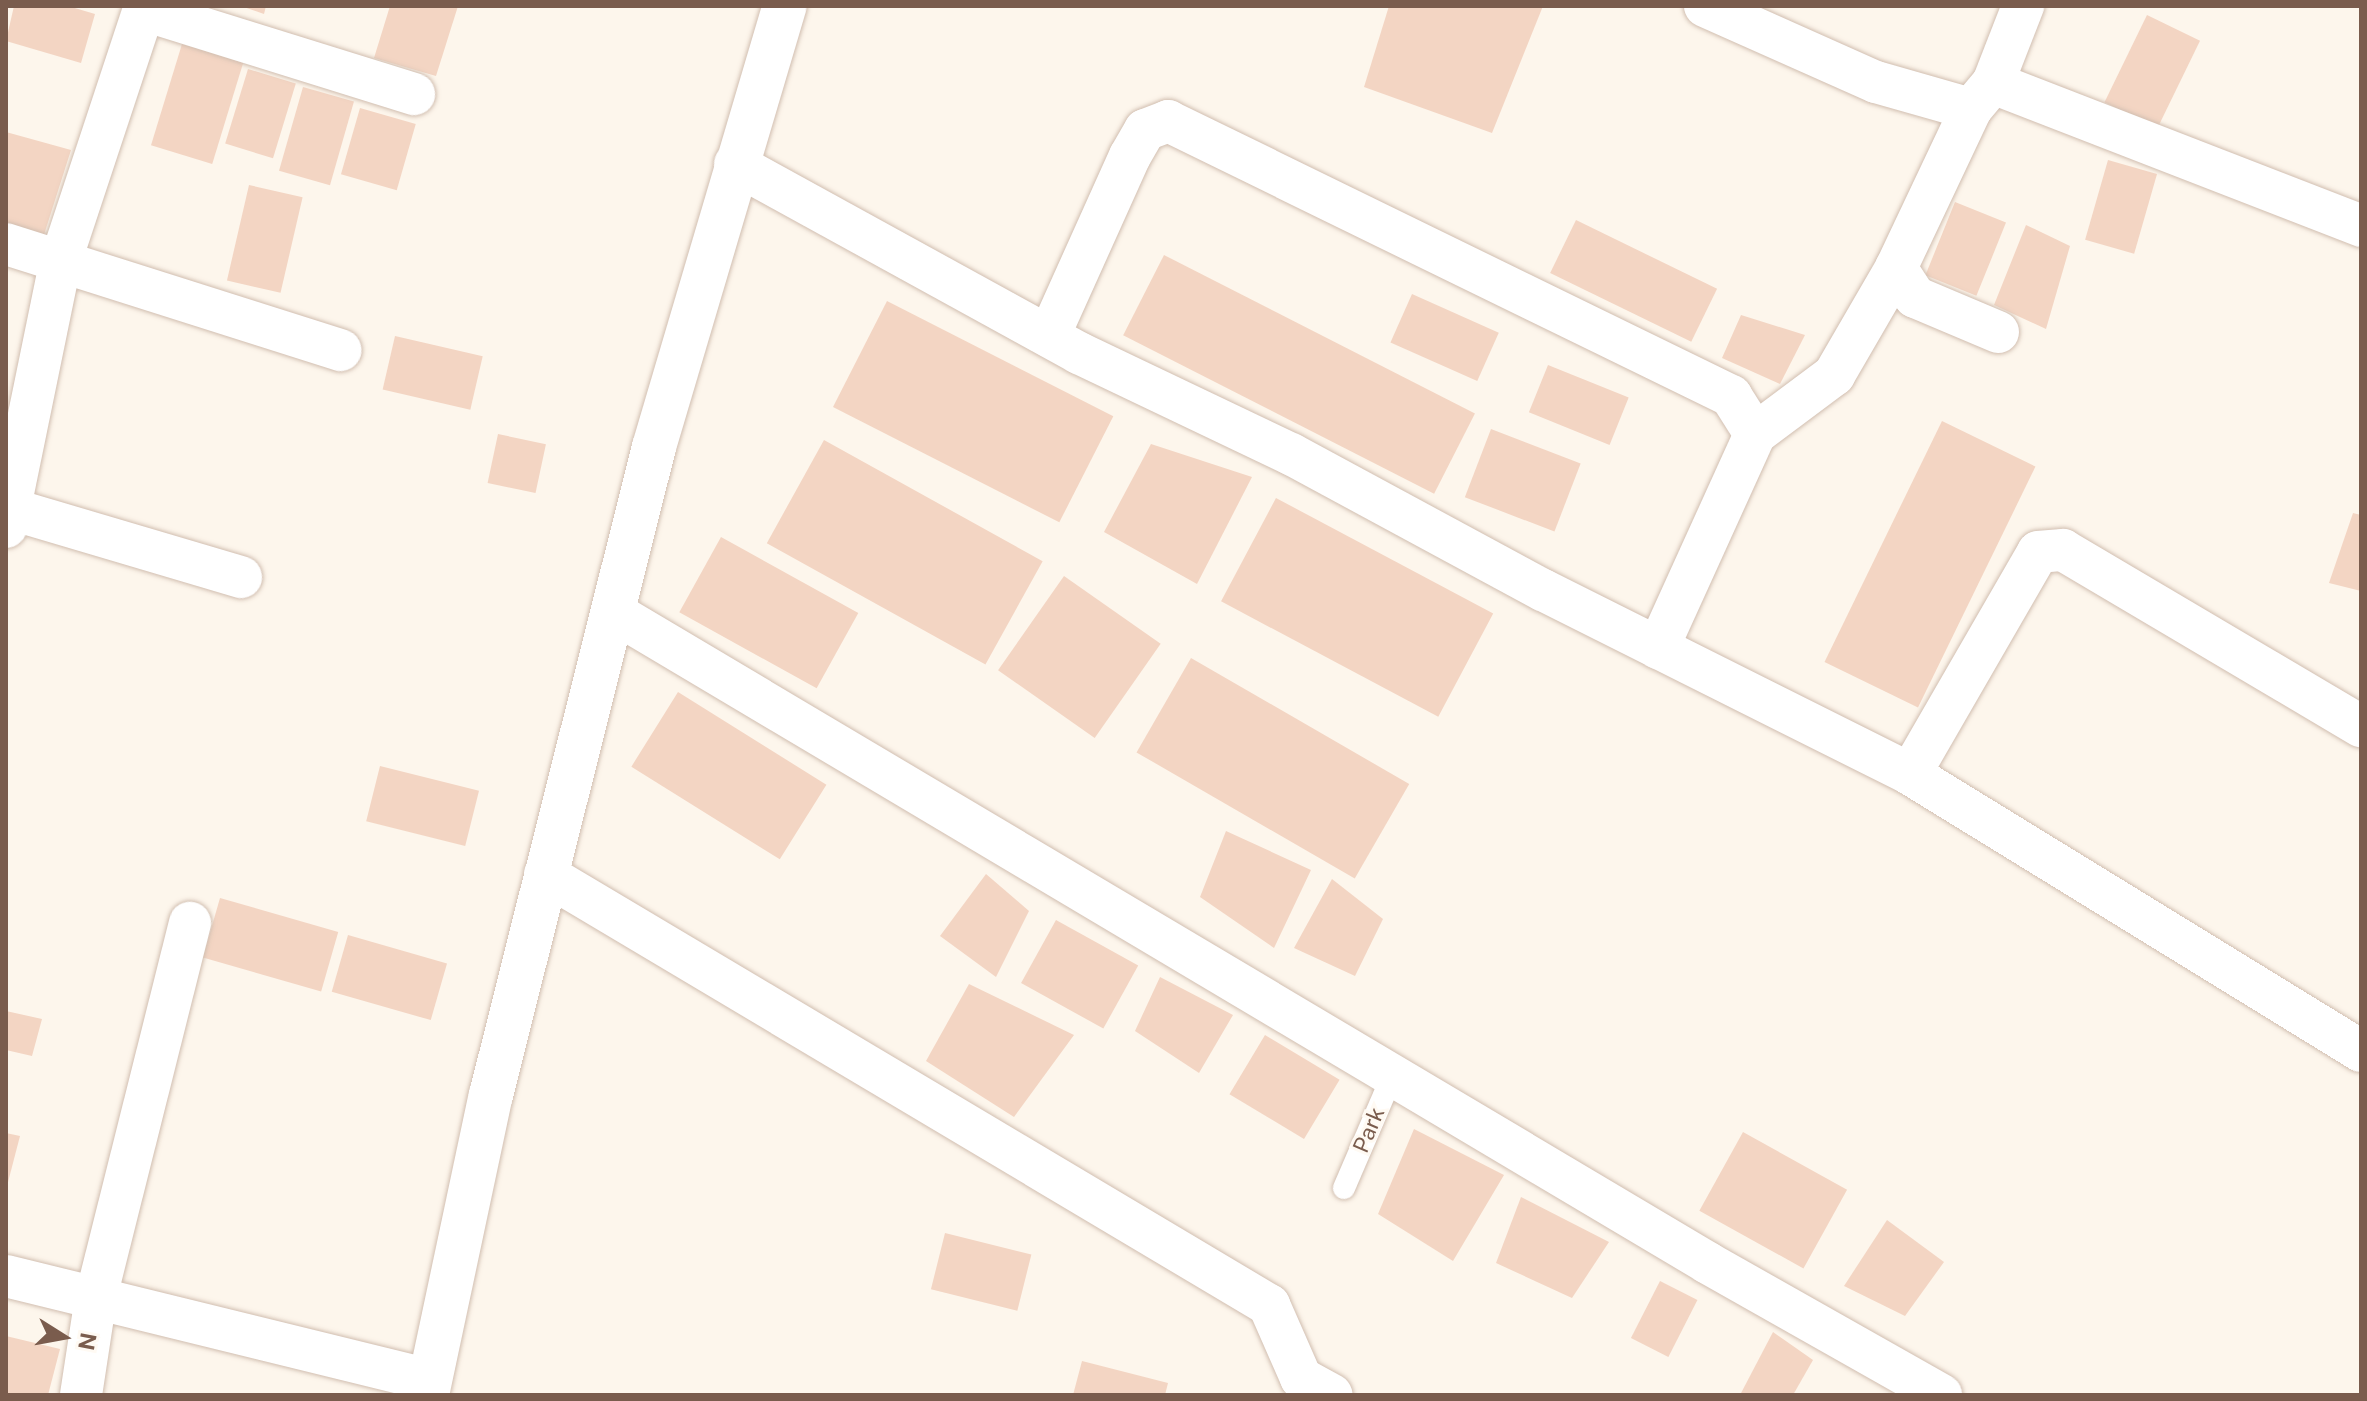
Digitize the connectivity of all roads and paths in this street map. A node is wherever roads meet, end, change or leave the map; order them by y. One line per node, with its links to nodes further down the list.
1 (785, 6): 7 (street)
2 (1705, 6): 6 (street)
3 (2023, 6): 6 (street)
4 (144, 8): 5 (street); 10 (street)
5 (414, 94)
6 (1982, 96): 8 (street); 11 (street)
7 (735, 164): 13 (street); 18 (street)
8 (2361, 226)
9 (6, 244): 10 (street)
10 (61, 260): 14 (street); 16 (street)
11 (1896, 268): 12 (street); 15 (street)
12 (1998, 332)
13 (1049, 336): 15 (street); 19 (street)
14 (341, 350)
15 (1755, 434): 19 (street)
16 (10, 503): 17 (street)
17 (241, 577)
18 (613, 612): 22 (street); 25 (street)
19 (1658, 648): 21 (street)
20 (2361, 726): 21 (street)
21 (1910, 774): 24 (street)
22 (545, 874): 29 (street); 30 (street)
23 (190, 923): 28 (street)
24 (2361, 1051)
25 (1394, 1072): 26 (lane, Park); 32 (street)
26 (1344, 1188)
27 (6, 1276): 28 (street)
28 (96, 1297): 29 (street); 31 (street)
29 (428, 1387)
30 (1310, 1389)
31 (81, 1395)
32 (1941, 1395)

